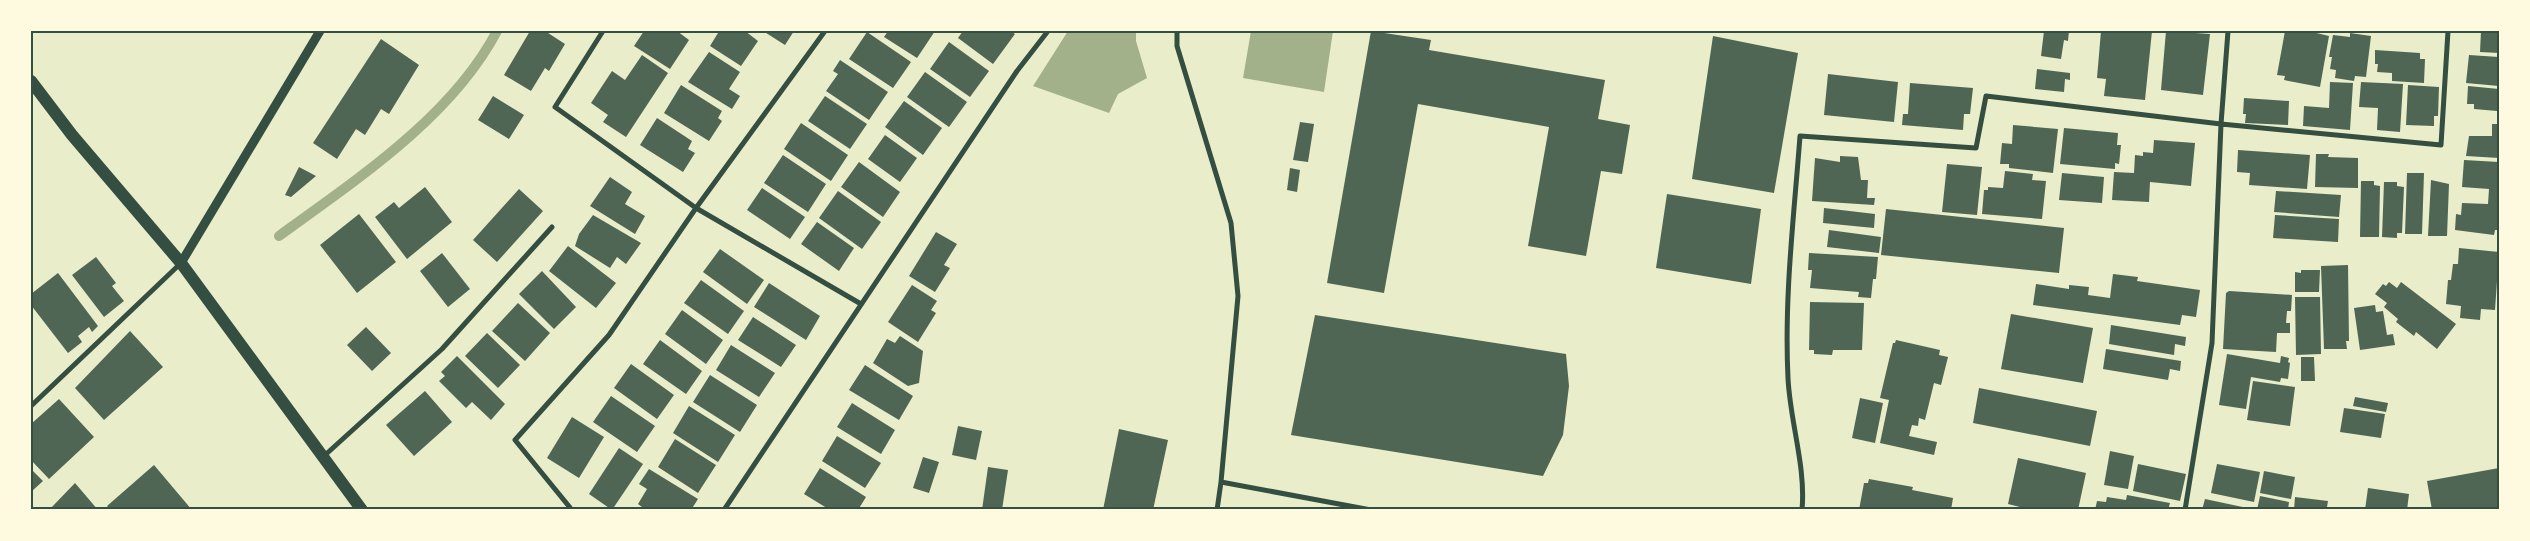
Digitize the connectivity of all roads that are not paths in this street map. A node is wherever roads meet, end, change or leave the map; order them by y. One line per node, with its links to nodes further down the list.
1 (320, 31): 12 (street)
2 (603, 31): 10 (street)
3 (825, 31): 10 (street)
4 (1048, 31): 13 (street)
5 (1177, 31): 16 (street)
6 (2228, 31): 9 (street)
7 (2448, 31): 9 (street)
8 (31, 81): 12 (main road)
9 (2221, 124): 22 (street); 23 (street)
10 (696, 208): 13 (street); 18 (street)
11 (552, 227): 15 (street)
12 (182, 263): 14 (street); 15 (main road)
13 (861, 304): 19 (street)
14 (31, 406)
15 (323, 457): 17 (main road)
16 (1220, 482): 20 (street); 21 (street)
17 (362, 510)
18 (572, 510)
19 (724, 510)
20 (1217, 510)
21 (1371, 510)
22 (1802, 510)
23 (2185, 510)

